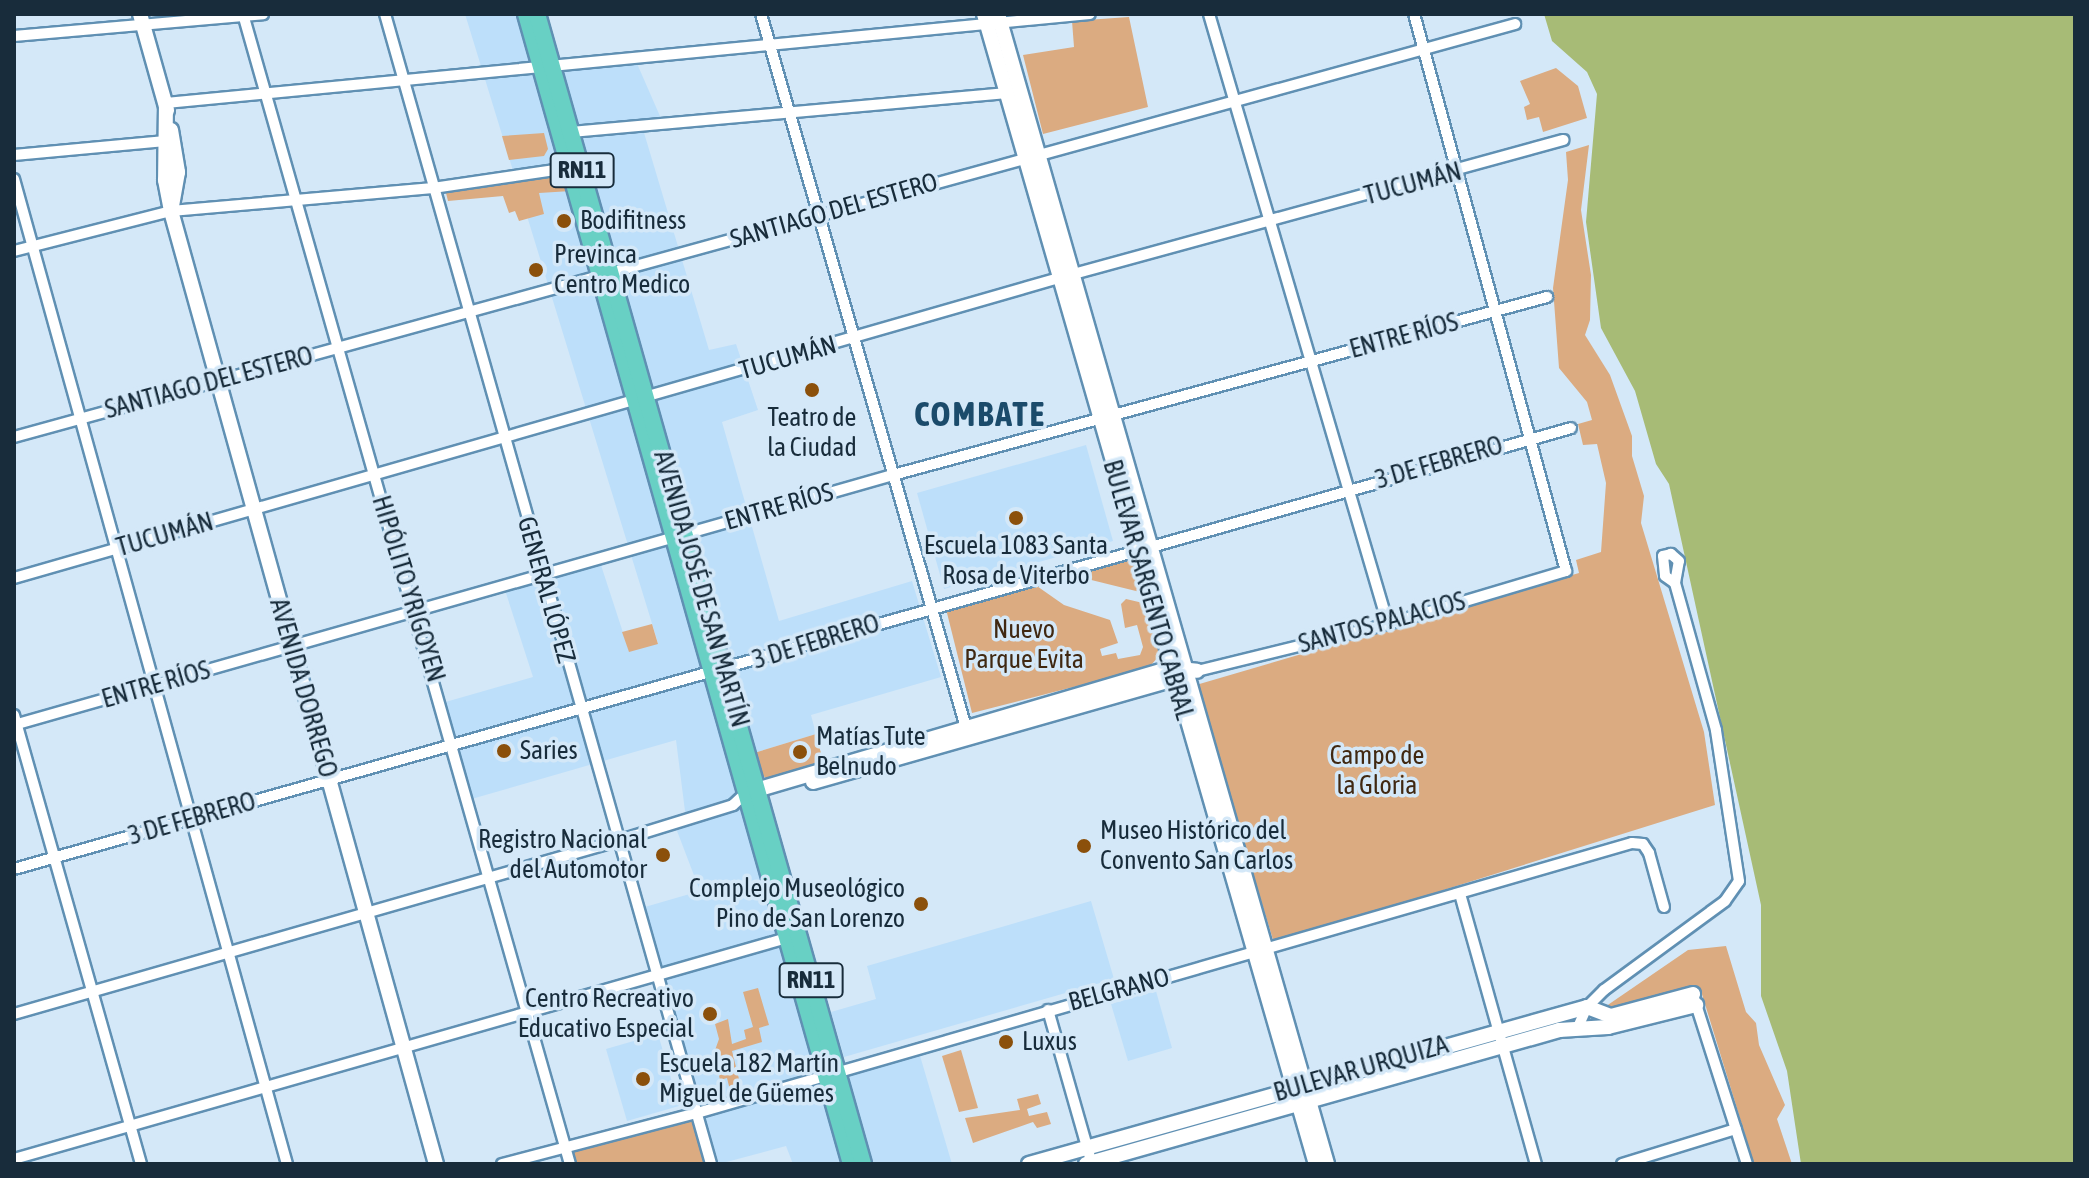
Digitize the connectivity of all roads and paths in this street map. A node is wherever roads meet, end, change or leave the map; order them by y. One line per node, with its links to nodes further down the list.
1 (263, 14): 9 (street)
2 (385, 14): 17 (street, GENERAL LÓPEZ)
3 (526, 14): 16 (main road, AVENIDA JOSÉ DE SAN MARTÍN / RN11)
4 (537, 14): 16 (main road, AVENIDA JOSÉ DE SAN MARTÍN / RN11)
5 (761, 14): 15 (street)
6 (1090, 14): 11 (street)
7 (1209, 14): 20 (street)
8 (1414, 14): 14 (street)
9 (244, 15): 10 (street); 19 (street, HIPÓLITO YRIGOYEN)
10 (142, 19): 13 (street); 21 (main road, AVENIDA DORREGO)
11 (993, 19): 15 (street); 18 (main road, BULEVAR SARGENTO CABRAL); 27 (main road, BULEVAR SARGENTO CABRAL)
12 (1515, 24): 14 (street, SANTIAGO DEL ESTERO)
13 (14, 36)
14 (1423, 46): 20 (street, SANTIAGO DEL ESTERO); 30 (street)
15 (770, 47): 16 (street); 22 (street)
16 (547, 67): 17 (street); 23 (main road, AVENIDA JOSÉ DE SAN MARTÍN / RN11); 29 (main road, AVENIDA JOSÉ DE SAN MARTÍN / RN11)
17 (402, 79): 19 (street); 32 (street, GENERAL LÓPEZ)
18 (1007, 93): 22 (street); 27 (main road, BULEVAR SARGENTO CABRAL)
19 (266, 94): 21 (street); 33 (street, HIPÓLITO YRIGOYEN)
20 (1232, 99): 27 (street, SANTIAGO DEL ESTERO); 36 (street)
21 (166, 103): 25 (main road, AVENIDA DORREGO); 28 (main road, AVENIDA DORREGO)
22 (789, 111): 23 (street); 35 (street)
23 (571, 132): 39 (main road, AVENIDA JOSÉ DE SAN MARTÍN / RN11)
24 (1563, 140): 30 (street, TUCUMÁN)
25 (165, 141): 26 (street); 28 (street); 34 (main road, AVENIDA DORREGO)
26 (14, 155)
27 (1031, 155): 35 (street, SANTIAGO DEL ESTERO); 40 (main road, BULEVAR SARGENTO CABRAL)
28 (176, 158): 34 (main road, AVENIDA DORREGO)
29 (569, 168): 32 (street); 39 (main road, AVENIDA JOSÉ DE SAN MARTÍN / RN11)
30 (1456, 173): 36 (street, TUCUMÁN); 43 (street)
31 (14, 179): 37 (street)
32 (433, 188): 33 (street); 42 (street, GENERAL LÓPEZ)
33 (299, 200): 34 (street); 45 (street, HIPÓLITO YRIGOYEN)
34 (171, 211): 37 (street); 47 (main road, AVENIDA DORREGO)
35 (819, 215): 39 (street, SANTIAGO DEL ESTERO); 44 (street)
36 (1267, 223): 40 (street, TUCUMÁN); 46 (street)
37 (31, 246): 38 (street); 50 (street)
38 (14, 251)
39 (606, 275): 42 (street, SANTIAGO DEL ESTERO); 48 (main road, AVENIDA JOSÉ DE SAN MARTÍN / RN11)
40 (1066, 276): 44 (street, TUCUMÁN); 49 (main road, BULEVAR SARGENTO CABRAL)
41 (1547, 297): 43 (street, ENTRE RÍOS)
42 (468, 311): 45 (street, SANTIAGO DEL ESTERO); 54 (street, GENERAL LÓPEZ)
43 (1498, 311): 46 (street, ENTRE RÍOS); 53 (street)
44 (854, 339): 48 (street, TUCUMÁN); 55 (street)
45 (338, 348): 47 (street, SANTIAGO DEL ESTERO); 56 (street, HIPÓLITO YRIGOYEN)
46 (1307, 362): 49 (street, ENTRE RÍOS); 57 (street)
47 (220, 381): 50 (street, SANTIAGO DEL ESTERO); 58 (main road, AVENIDA DORREGO)
48 (642, 402): 54 (street, TUCUMÁN); 59 (main road, AVENIDA JOSÉ DE SAN MARTÍN / RN11)
49 (1106, 418): 55 (street, ENTRE RÍOS); 60 (main road, BULEVAR SARGENTO CABRAL)
50 (78, 419): 52 (street, SANTIAGO DEL ESTERO); 61 (street)
51 (1571, 428): 53 (street, 3 DE FEBRERO)
52 (14, 437)
53 (1531, 437): 57 (street, 3 DE FEBRERO); 67 (street, SANTOS PALACIOS)
54 (505, 440): 56 (street, TUCUMÁN); 62 (street, GENERAL LÓPEZ)
55 (893, 475): 59 (street, ENTRE RÍOS); 65 (street)
56 (374, 476): 58 (street, TUCUMÁN); 66 (street, HIPÓLITO YRIGOYEN)
57 (1346, 489): 60 (street, 3 DE FEBRERO); 67 (street)
58 (252, 510): 61 (street, TUCUMÁN); 68 (main road, AVENIDA DORREGO)
59 (680, 535): 62 (street, ENTRE RÍOS); 69 (main road, AVENIDA JOSÉ DE SAN MARTÍN / RN11)
60 (1142, 547): 65 (street, 3 DE FEBRERO); 70 (main road, BULEVAR SARGENTO CABRAL)
61 (116, 549): 63 (street, TUCUMÁN); 71 (street)
62 (543, 576): 66 (street, ENTRE RÍOS); 72 (street, GENERAL LÓPEZ)
63 (14, 578)
64 (1675, 583): 92 (street)
65 (931, 606): 69 (street, 3 DE FEBRERO); 74 (street)
66 (416, 612): 68 (street, ENTRE RÍOS); 75 (street, HIPÓLITO YRIGOYEN)
67 (1388, 624): 70 (street, SANTOS PALACIOS)
68 (291, 647): 71 (street, ENTRE RÍOS); 76 (main road, AVENIDA DORREGO)
69 (718, 672): 72 (street, 3 DE FEBRERO); 77 (main road, AVENIDA JOSÉ DE SAN MARTÍN / RN11)
70 (1181, 673): 74 (main road); 87 (main road, BULEVAR SARGENTO CABRAL)
71 (152, 686): 73 (street, ENTRE RÍOS); 78 (street)
72 (580, 711): 75 (street, 3 DE FEBRERO); 79 (street, GENERAL LÓPEZ)
73 (15, 721): 80 (street)
74 (967, 732): 77 (main road)
75 (454, 746): 76 (street, 3 DE FEBRERO); 82 (street, HIPÓLITO YRIGOYEN)
76 (329, 781): 78 (street, 3 DE FEBRERO); 85 (main road, AVENIDA DORREGO)
77 (753, 794): 79 (street); 86 (main road, AVENIDA JOSÉ DE SAN MARTÍN / RN11); 100 (main road, AVENIDA JOSÉ DE SAN MARTÍN / RN11)
78 (192, 819): 80 (street, 3 DE FEBRERO); 88 (street)
79 (617, 841): 82 (street); 89 (street, GENERAL LÓPEZ)
80 (54, 858): 81 (street, 3 DE FEBRERO); 90 (street)
81 (14, 869)
82 (490, 877): 85 (street); 95 (street, HIPÓLITO YRIGOYEN)
83 (1460, 894): 84 (street, BELGRANO); 87 (street, BELGRANO); 97 (street)
84 (1664, 907)
85 (367, 912): 88 (street); 99 (main road, AVENIDA DORREGO)
86 (787, 938): 89 (street); 100 (main road, AVENIDA JOSÉ DE SAN MARTÍN / RN11)
87 (1259, 952): 93 (street, BELGRANO); 102 (main road, BULEVAR SARGENTO CABRAL)
88 (228, 953): 90 (street); 101 (street)
89 (658, 976): 95 (street); 103 (street, GENERAL LÓPEZ)
90 (92, 992): 94 (street); 104 (street)
91 (1694, 999): 92 (main road, BULEVAR URQUIZA); 96 (main road, BULEVAR URQUIZA); 105 (street)
92 (1587, 1007): 96 (street); 97 (main road, BULEVAR URQUIZA)
93 (1048, 1010): 100 (street, BELGRANO); 108 (street)
94 (14, 1014)
95 (527, 1014): 99 (street); 106 (street, HIPÓLITO YRIGOYEN)
96 (1578, 1027): 98 (main road, BULEVAR URQUIZA)
97 (1499, 1031): 98 (street); 102 (main road, BULEVAR URQUIZA)
98 (1503, 1046): 102 (main road, BULEVAR URQUIZA); 120 (street)
99 (405, 1049): 101 (street); 111 (main road, AVENIDA DORREGO)
100 (832, 1075): 103 (street, BELGRANO); 115 (main road, AVENIDA JOSÉ DE SAN MARTÍN / RN11); 116 (main road, AVENIDA JOSÉ DE SAN MARTÍN / RN11)
101 (266, 1089): 104 (street); 110 (street)
102 (1300, 1093): 108 (main road, BULEVAR URQUIZA); 118 (main road, BULEVAR SARGENTO CABRAL); 119 (main road, BULEVAR SARGENTO CABRAL)
103 (697, 1113): 106 (street, BELGRANO); 114 (street, GENERAL LÓPEZ)
104 (131, 1128): 107 (street); 109 (street)
105 (1736, 1129): 121 (street); 122 (street)
106 (565, 1147): 112 (street, BELGRANO); 113 (street, HIPÓLITO YRIGOYEN)
107 (14, 1159)
108 (1089, 1160): 117 (main road, BULEVAR URQUIZA)
109 (141, 1164)
110 (287, 1164)
111 (436, 1164)
112 (502, 1164)
113 (570, 1164)
114 (711, 1164)
115 (851, 1164)
116 (863, 1164)
117 (1029, 1164)
118 (1316, 1164)
119 (1327, 1164)
120 (1536, 1164)
121 (1622, 1164)
122 (1747, 1164)

